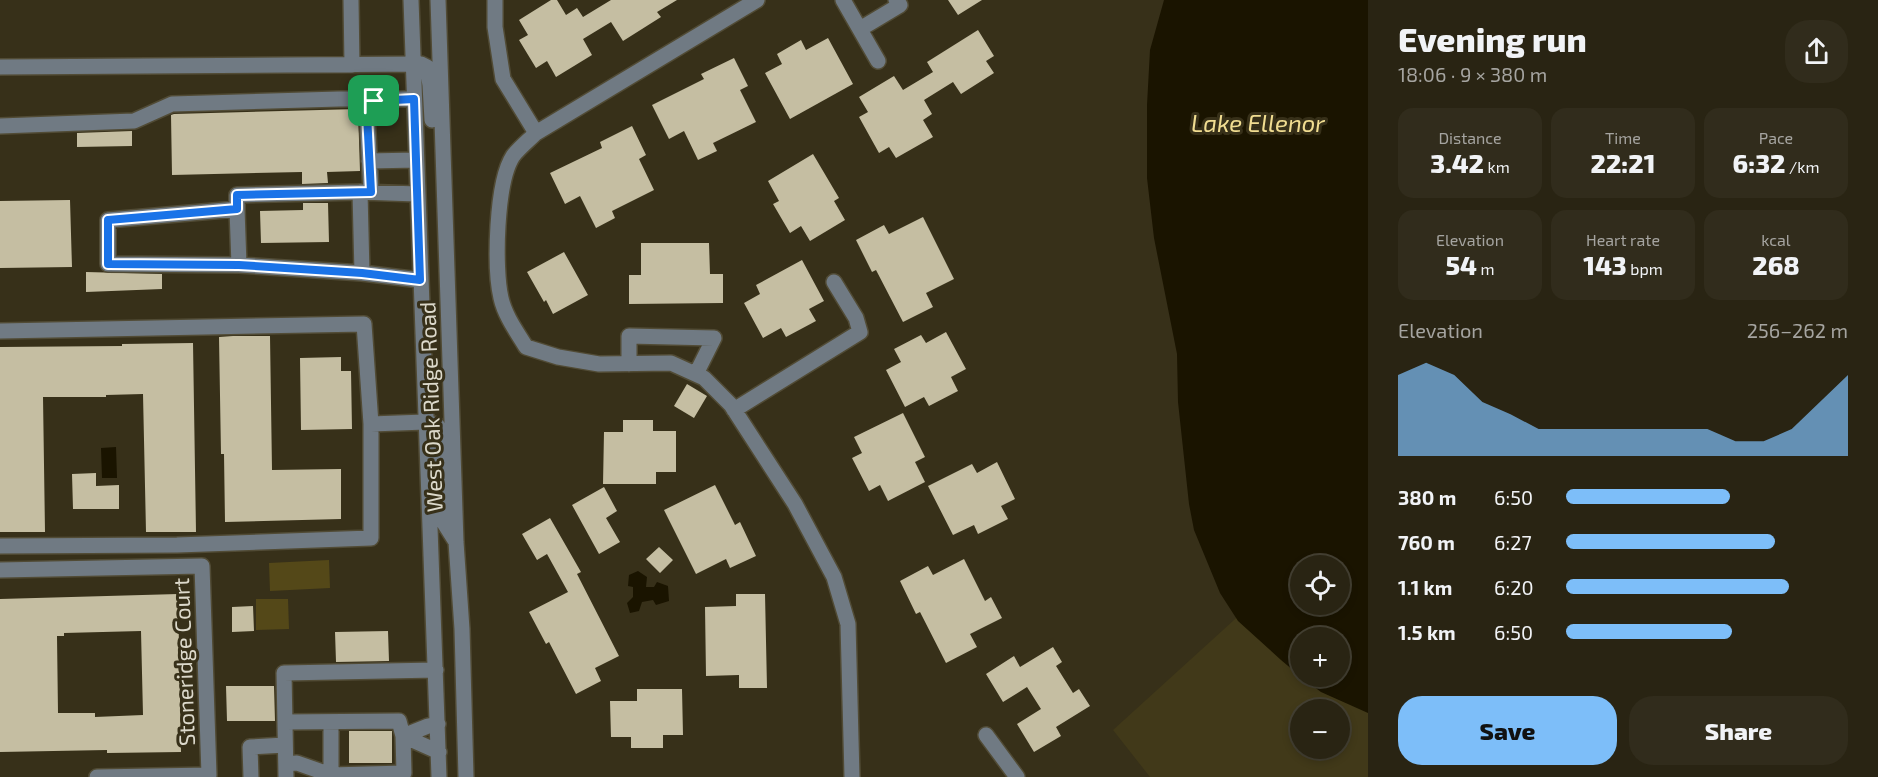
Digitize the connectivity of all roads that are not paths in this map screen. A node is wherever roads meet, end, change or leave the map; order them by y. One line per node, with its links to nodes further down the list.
1 (351, 0): 11 (street)
2 (411, 0): 10 (street, West Oak Ridge Road)
3 (438, 0): 17 (street, West Oak Ridge Road)
4 (495, 0): 16 (street)
5 (757, 0): 16 (street)
6 (843, 0): 8 (street)
7 (896, 0): 8 (street)
8 (860, 29): 9 (street)
9 (879, 62)
10 (412, 64): 11 (street); 13 (street, West Oak Ridge Road); 17 (street)
11 (352, 65): 12 (street)
12 (0, 67)
13 (414, 99): 14 (street); 18 (street, West Oak Ridge Road)
14 (374, 101): 15 (street); 19 (street)
15 (0, 126)
16 (536, 133): 28 (street)
17 (443, 145): 33 (street, West Oak Ridge Road)
18 (416, 160): 19 (street); 21 (street, West Oak Ridge Road)
19 (369, 162): 20 (street)
20 (365, 192): 21 (street); 22 (street); 24 (street)
21 (417, 194): 25 (street, West Oak Ridge Road)
22 (237, 209): 23 (street); 23 (street)
23 (239, 265): 24 (street)
24 (362, 273): 25 (street)
25 (420, 280): 31 (street, West Oak Ridge Road)
26 (834, 282): 30 (street)
27 (0, 331): 32 (street)
28 (629, 363): 29 (street); 29 (street)
29 (696, 374): 30 (street)
30 (734, 410): 50 (street)
31 (425, 422): 32 (street); 33 (street); 36 (street, West Oak Ridge Road)
32 (371, 424): 34 (street)
33 (456, 542): 49 (street, West Oak Ridge Road)
34 (0, 546)
35 (0, 570): 46 (street, Stoneridge Court)
36 (436, 670): 37 (street); 39 (street, West Oak Ridge Road)
37 (285, 722): 38 (street); 42 (street)
38 (330, 722): 41 (street); 45 (street)
39 (438, 724): 41 (street); 43 (street, West Oak Ridge Road)
40 (986, 735): 51 (street)
41 (404, 736): 43 (street); 45 (street)
42 (285, 746): 44 (street); 47 (street)
43 (439, 752): 48 (street, West Oak Ridge Road)
44 (286, 770): 45 (street)
45 (331, 775)
46 (98, 777)
47 (251, 777)
48 (439, 777)
49 (466, 777)
50 (852, 777)
51 (1017, 777)

